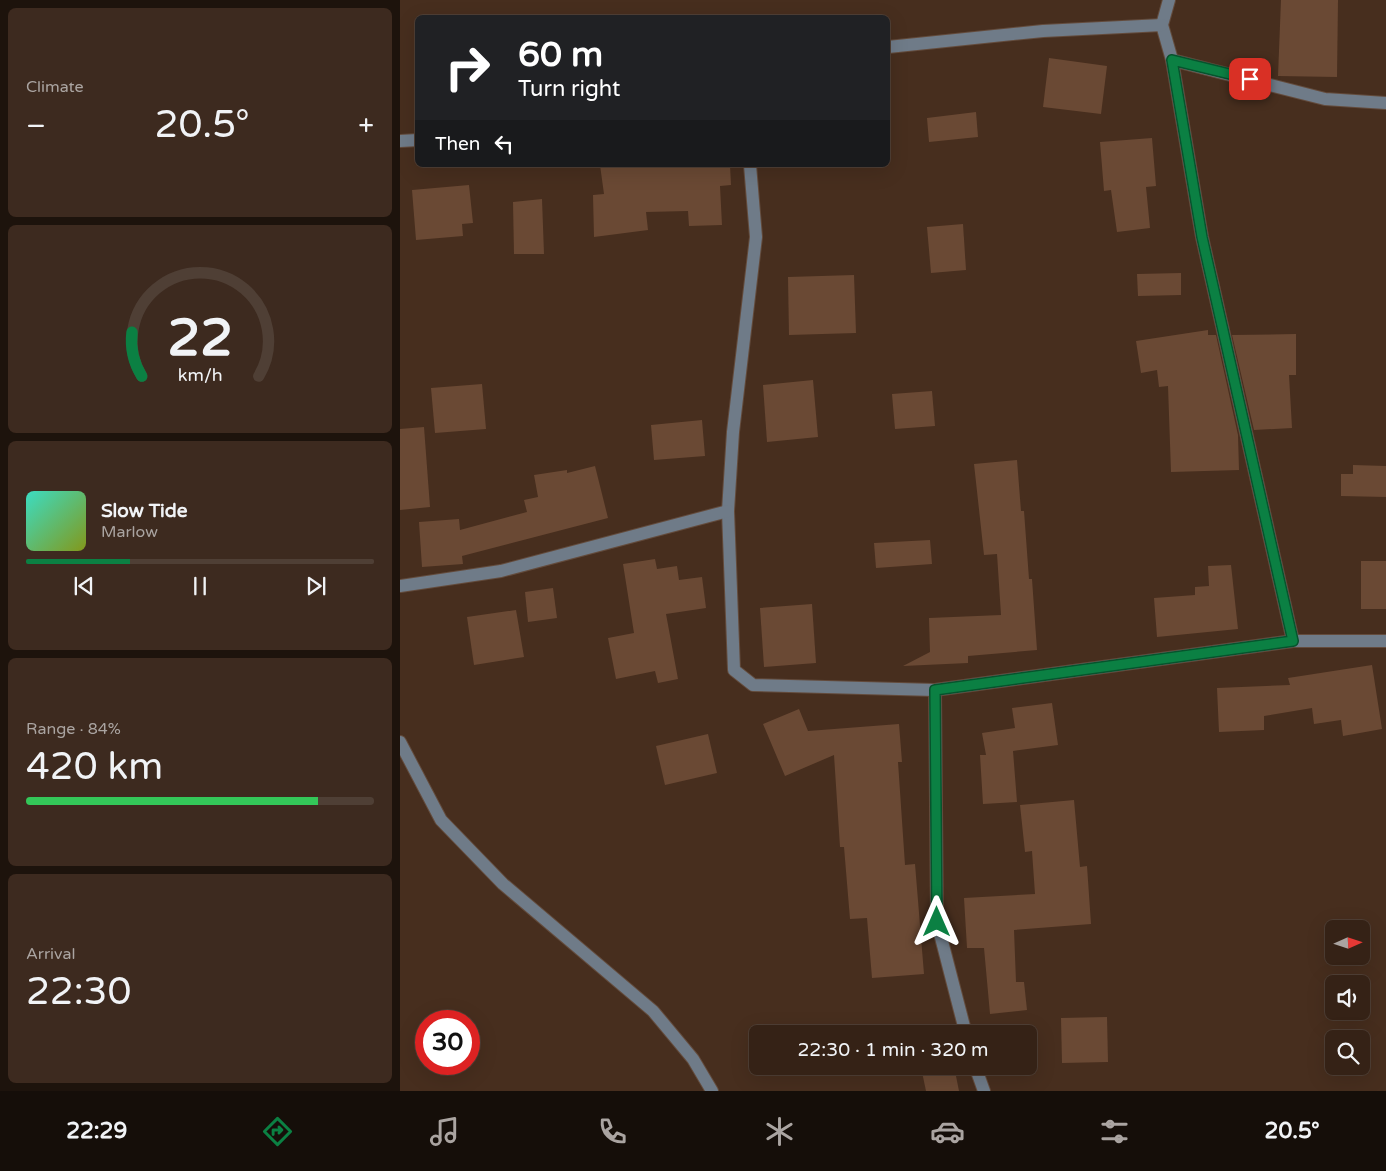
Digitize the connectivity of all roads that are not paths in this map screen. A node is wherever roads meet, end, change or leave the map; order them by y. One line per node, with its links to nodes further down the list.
1 (1168, 0): 2 (street)
2 (1162, 26): 3 (street); 4 (street)
3 (890, 47)
4 (1172, 60): 5 (street); 11 (street)
5 (1386, 103)
6 (415, 140): 7 (street)
7 (400, 141)
8 (750, 167): 9 (street)
9 (728, 511): 10 (street); 13 (street)
10 (400, 586)
11 (1293, 641): 12 (street); 13 (street)
12 (1386, 641)
13 (935, 690): 15 (street)
14 (400, 742): 17 (street)
15 (964, 1025)
16 (978, 1075): 18 (street)
17 (712, 1091)
18 (984, 1091)

